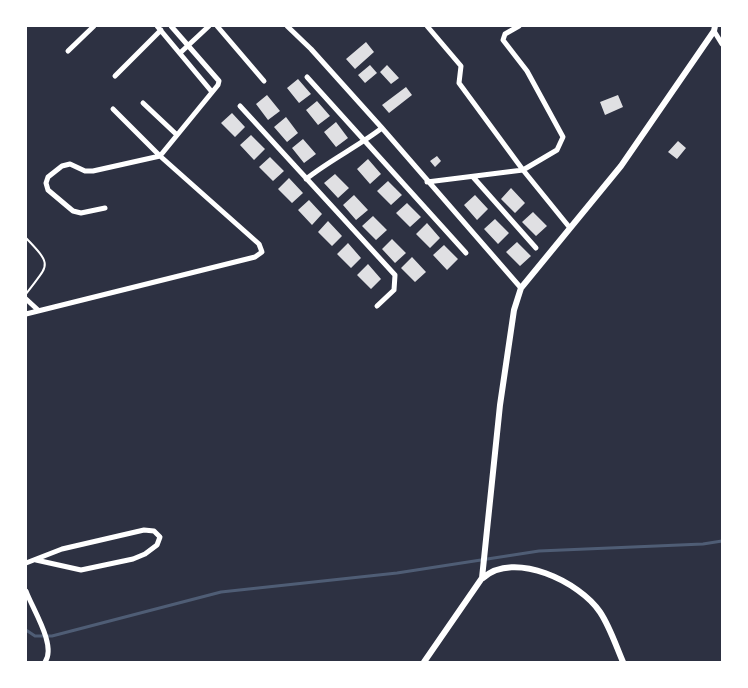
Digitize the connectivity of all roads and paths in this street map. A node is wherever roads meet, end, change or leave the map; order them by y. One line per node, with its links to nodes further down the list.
1 (94, 26): 12 (street)
2 (171, 26): 11 (street)
3 (209, 26): 11 (street)
4 (217, 26): 16 (street)
5 (287, 26): 21 (street)
6 (427, 26): 25 (street)
7 (519, 26): 25 (street)
8 (159, 28): 13 (street); 14 (street)
9 (715, 28): 10 (street); 30 (street)
10 (723, 44)
11 (188, 45): 13 (street); 17 (street)
12 (68, 51)
13 (180, 53): 17 (street)
14 (115, 76)
15 (307, 77): 23 (street)
16 (264, 81)
17 (212, 93): 22 (street)
18 (143, 103): 22 (street)
19 (240, 105): 27 (street)
20 (113, 109): 24 (street)
21 (382, 128): 23 (street); 28 (street)
22 (177, 135): 24 (street)
23 (365, 141): 27 (street); 33 (street)
24 (160, 156): 29 (street); 38 (street)
25 (523, 170): 26 (street); 30 (street)
26 (473, 177): 28 (street); 32 (street)
27 (306, 179): 37 (street)
28 (427, 182): 34 (street)
29 (105, 208)
30 (570, 228): 34 (street)
31 (26, 238): 35 (lane)
32 (536, 248)
33 (466, 253)
34 (521, 288): 42 (street)
35 (26, 294)
36 (26, 298): 38 (street)
37 (377, 306)
38 (38, 310): 39 (street)
39 (26, 314)
40 (36, 560): 40 (street); 41 (street)
41 (26, 563)
42 (482, 578): 45 (street); 46 (street)
43 (26, 591): 44 (street)
44 (45, 663)
45 (424, 663)
46 (623, 663)

